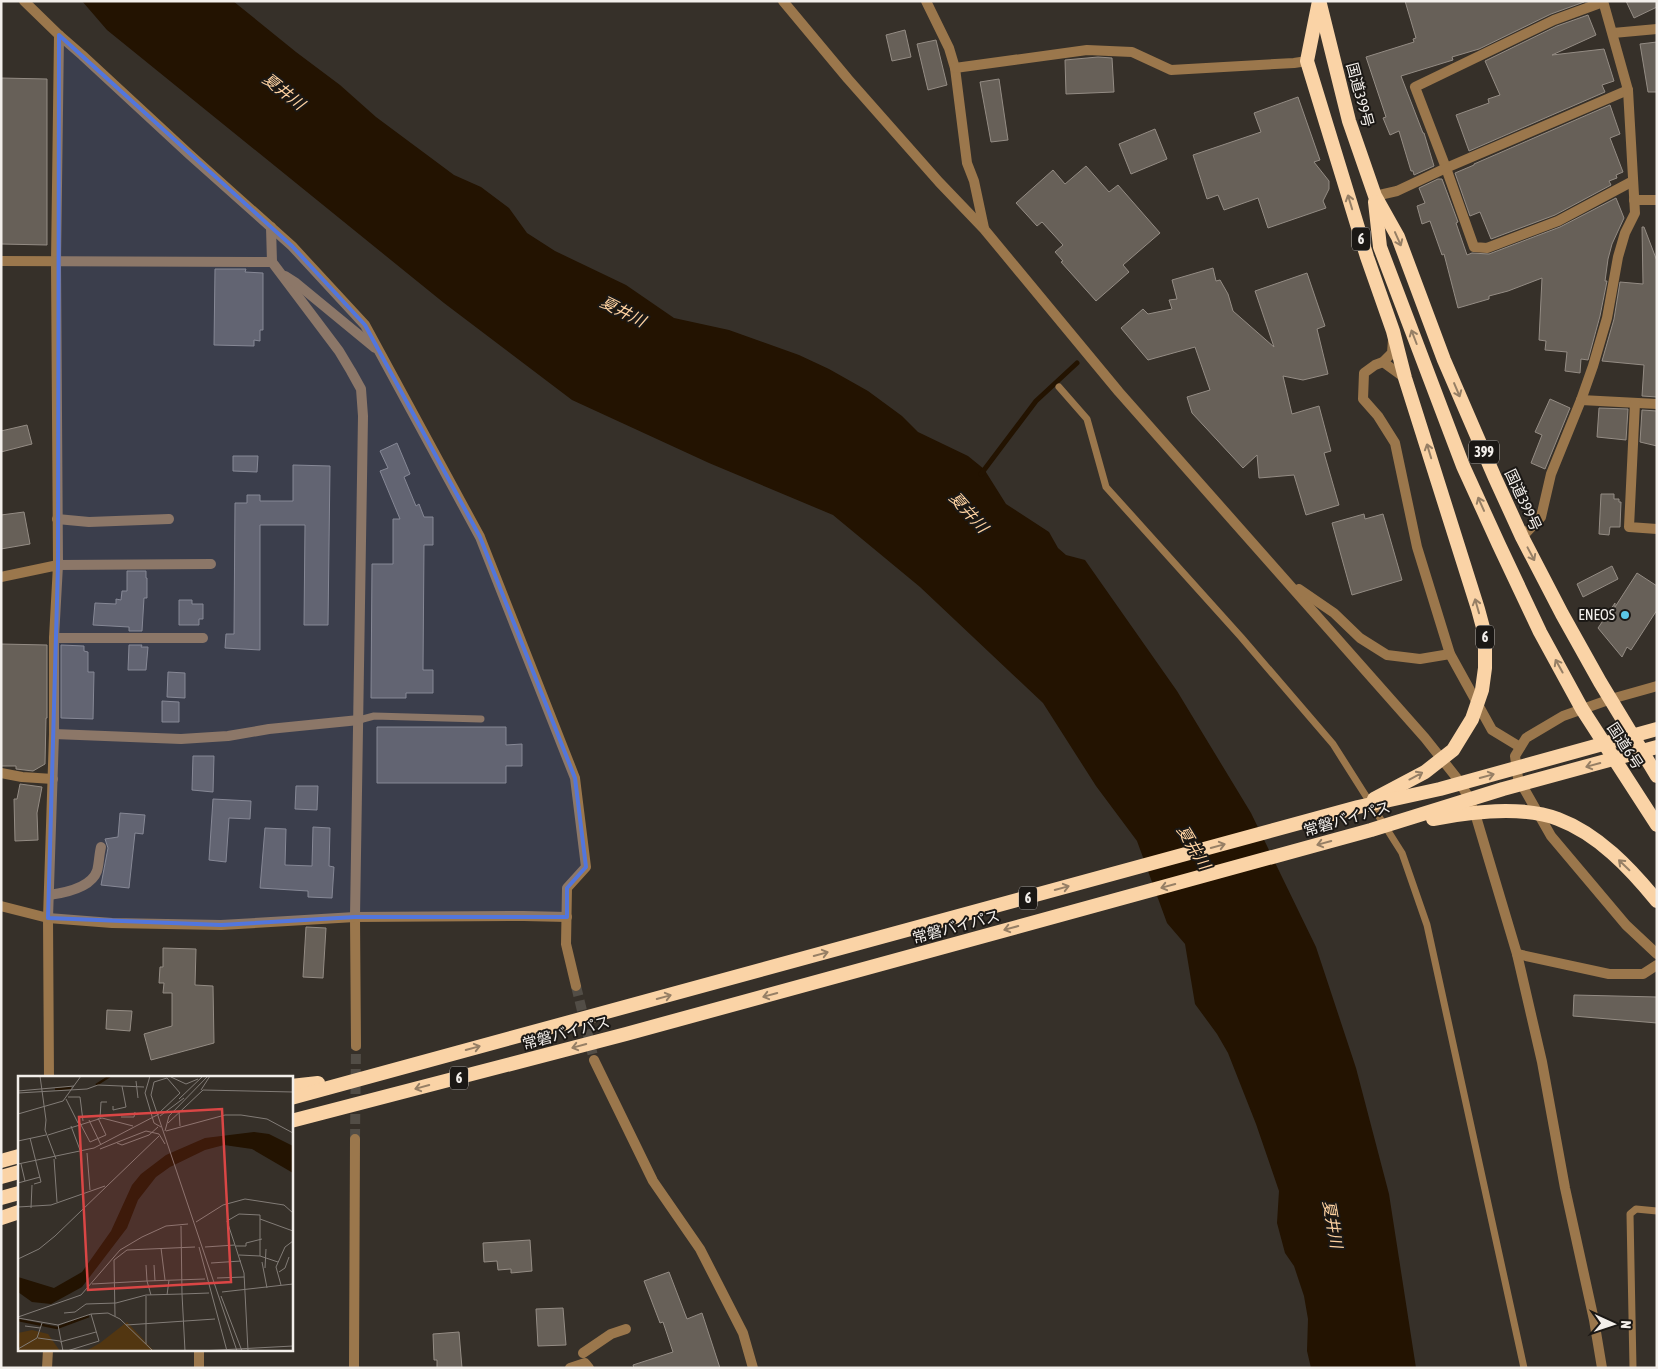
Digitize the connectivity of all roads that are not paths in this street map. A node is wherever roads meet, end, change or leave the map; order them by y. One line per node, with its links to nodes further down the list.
1 (24, 1): 8 (street)
2 (783, 1): 18 (street)
3 (926, 1): 10 (street)
4 (1319, 1): 9 (highway, 6); 14 (highway, 国道399号 / 399)
5 (1603, 2): 7 (street); 12 (street)
6 (1657, 29): 7 (street)
7 (1613, 33): 11 (street)
8 (59, 35): 17 (street); 20 (street)
9 (1307, 61): 10 (street); 23 (highway, 6, one-way to 9)
10 (956, 68): 18 (street)
11 (1628, 90): 12 (street); 13 (street)
12 (1446, 168): 13 (street); 14 (street)
13 (1633, 181): 15 (street)
14 (1375, 196): 34 (highway, 国道399号 / 399, one-way to 34); 44 (highway, 国道399号 / 399, one-way to 14)
15 (1634, 200): 16 (street); 28 (street)
16 (1657, 200)
17 (271, 228): 21 (street); 24 (street)
18 (984, 229): 38 (street)
19 (1, 261): 20 (street)
20 (56, 262): 21 (street); 31 (street)
21 (272, 262): 22 (street)
22 (280, 273): 24 (street); 46 (street)
23 (1393, 331): 25 (street); 26 (highway, 6)
24 (380, 352): 63 (street)
25 (1384, 362): 26 (street); 41 (street)
26 (1405, 378): 54 (highway, 6, one-way to 26)
27 (1059, 387): 95 (lane)
28 (1581, 400): 29 (street); 34 (street)
29 (1635, 403): 30 (street); 33 (street)
30 (1657, 404)
31 (58, 519): 32 (street); 36 (street)
32 (169, 519)
33 (1657, 529)
34 (1522, 537): 43 (highway, 国道399号 / 399, one-way to 43)
35 (211, 564): 36 (street)
36 (58, 565): 37 (street); 39 (street)
37 (1, 577)
38 (1286, 580): 41 (street); 64 (street)
39 (54, 638): 40 (street); 48 (street)
40 (203, 638)
41 (1450, 654): 49 (street)
42 (1657, 686): 43 (street)
43 (1611, 699): 44 (street); 52 (highway, 国道6号)
44 (1582, 709): 49 (street); 55 (highway, 国道6号)
45 (481, 719): 46 (lane)
46 (359, 720): 48 (street); 61 (street)
47 (1657, 729): 54 (highway, 常磐バイパス / 6, one-way to 47)
48 (54, 734): 53 (street)
49 (1520, 747): 65 (street)
50 (1657, 747): 56 (highway, 常磐バイパス / 6, one-way to 56)
51 (1, 773): 53 (street)
52 (1655, 773)
53 (53, 779): 58 (street)
54 (1358, 807): 71 (highway, 常磐バイパス / 6, one-way to 54)
55 (1657, 826)
56 (1371, 830): 59 (highway, one-way to 56); 74 (highway, 常磐バイパス / 6, one-way to 74)
57 (100, 847): 58 (street)
58 (49, 895): 62 (street)
59 (1657, 901)
60 (1, 906): 62 (street)
61 (355, 917): 62 (street); 63 (street); 68 (street)
62 (48, 918): 70 (street)
63 (567, 918): 67 (street)
64 (1517, 954): 66 (street); 96 (street)
65 (1657, 954)
66 (1657, 965)
67 (576, 986)
68 (356, 1046)
69 (594, 1060): 94 (street)
70 (49, 1076)
71 (353, 1080): 72 (highway); 73 (highway, 常磐バイパス / 6)
72 (292, 1086)
73 (292, 1098)
74 (292, 1121)
75 (355, 1139): 91 (street)
76 (18, 1156): 77 (highway)
77 (1, 1161)
78 (18, 1172): 79 (highway)
79 (1, 1177)
80 (18, 1193): 81 (highway)
81 (1, 1198)
82 (1657, 1211): 97 (lane)
83 (18, 1212): 84 (highway)
84 (1, 1218)
85 (626, 1329): 88 (street)
86 (48, 1352): 89 (street)
87 (198, 1352): 90 (street)
88 (583, 1353)
89 (47, 1368)
90 (198, 1368)
91 (354, 1368)
92 (570, 1368): 93 (street)
93 (589, 1368)
94 (754, 1368)
95 (1524, 1368)
96 (1602, 1368)
97 (1633, 1368)

